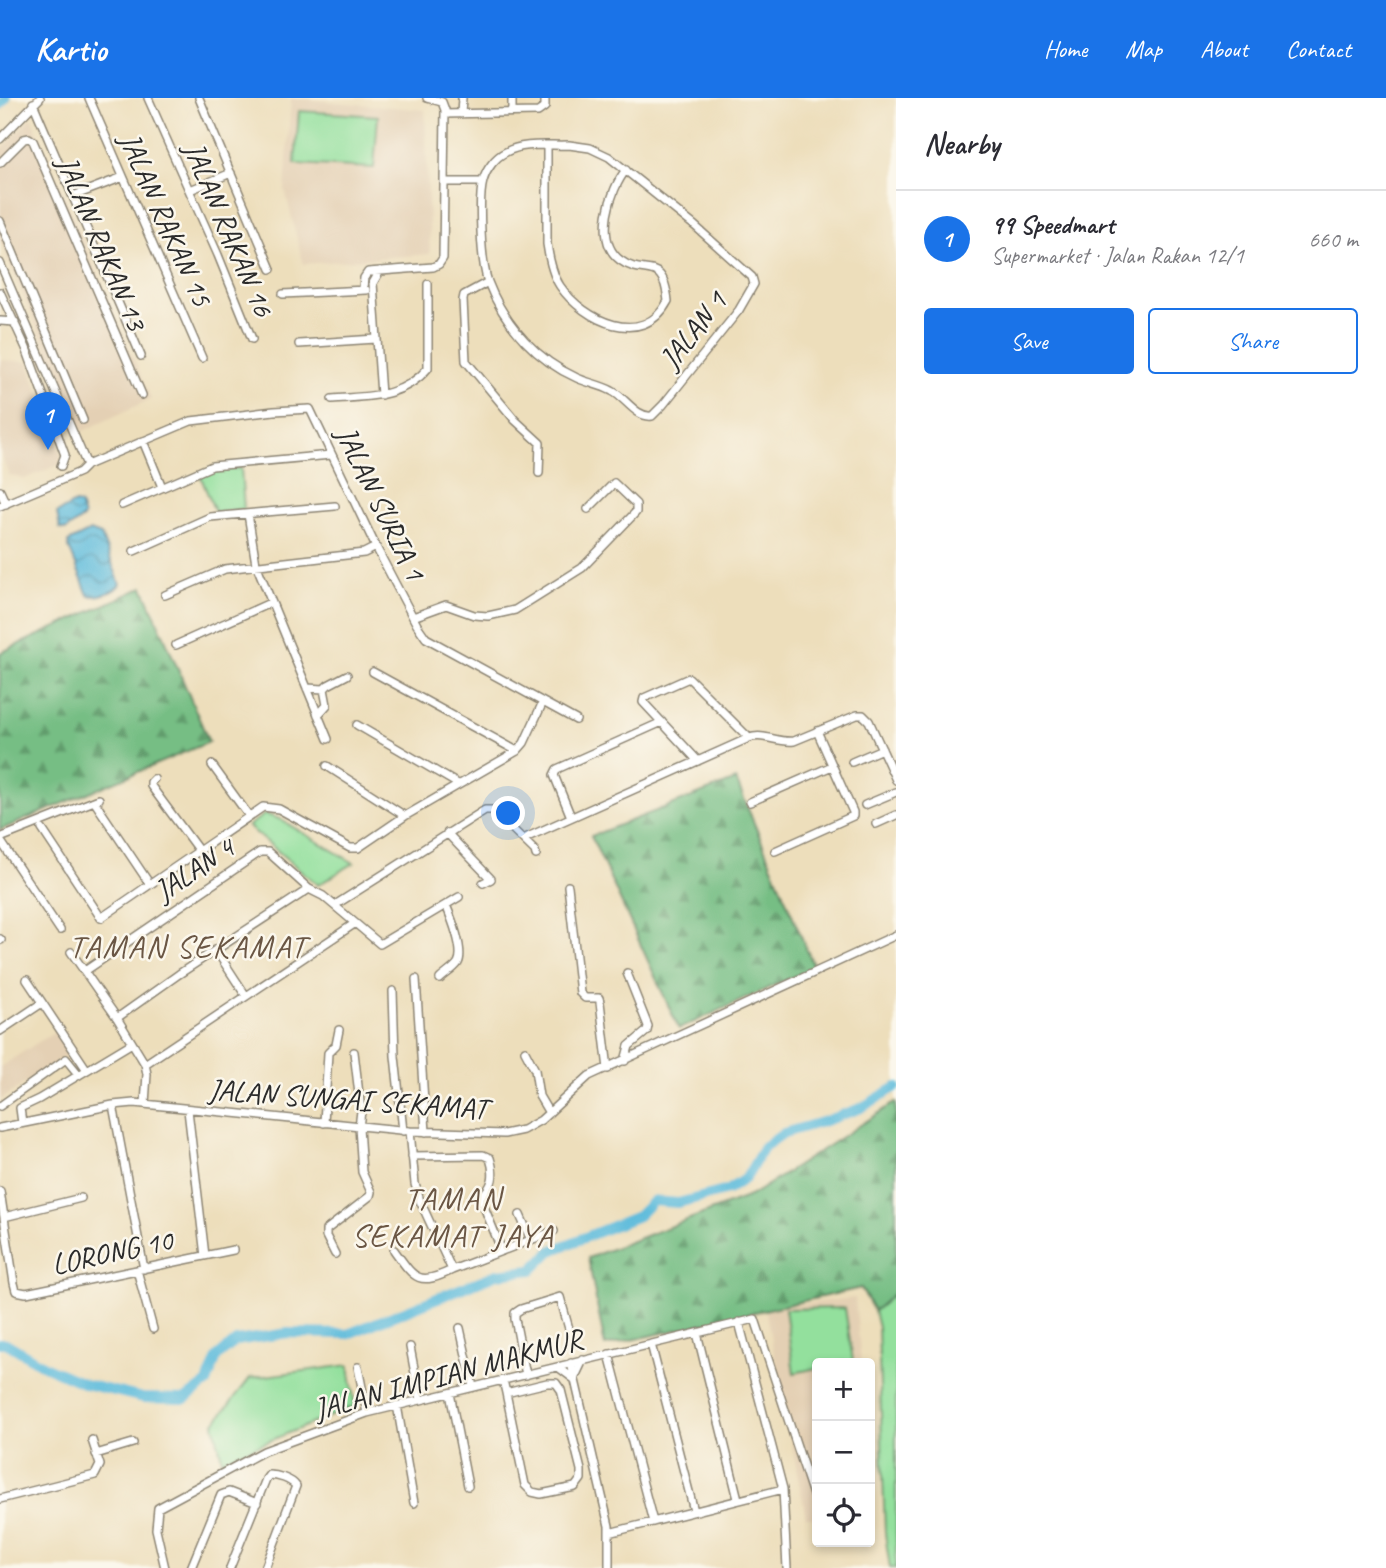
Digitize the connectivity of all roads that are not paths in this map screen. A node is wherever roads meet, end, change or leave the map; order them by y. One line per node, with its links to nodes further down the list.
1 (89, 98): 17 (street, JALAN RAKAN 15)
2 (148, 98): 20 (street, JALAN RAKAN 16)
3 (199, 98): 16 (street)
4 (428, 98): 10 (street)
5 (462, 98): 11 (street)
6 (512, 98): 9 (street)
7 (545, 98): 9 (street)
8 (36, 100): 12 (street); 21 (street)
9 (512, 112): 11 (street)
10 (445, 114): 11 (street); 18 (street)
11 (461, 114)
12 (0, 139)
13 (547, 146): 15 (street, JALAN 1); 15 (street); 19 (street, JALAN 1)
14 (0, 163): 38 (street, JALAN RAKAN 13)
15 (626, 170): 26 (street, JALAN 1)
16 (231, 173): 20 (street); 24 (street)
17 (122, 177): 21 (street); 40 (street, JALAN RAKAN 15)
18 (444, 182): 19 (street); 25 (street)
19 (482, 182): 26 (street, JALAN 1)
20 (190, 190): 34 (street, JALAN RAKAN 16)
21 (73, 197): 36 (street)
22 (0, 221): 42 (street)
23 (0, 265): 41 (street)
24 (271, 269)
25 (380, 270): 28 (street); 31 (street)
26 (488, 282): 55 (street)
27 (428, 284): 46 (street)
28 (363, 288): 30 (street); 31 (street)
29 (0, 292): 33 (street)
30 (283, 294)
31 (374, 296): 35 (street)
32 (0, 321): 33 (street)
33 (15, 322): 43 (street)
34 (252, 339)
35 (376, 339): 37 (street); 46 (street)
36 (136, 344): 38 (street); 39 (street)
37 (299, 344)
38 (123, 350): 45 (street, JALAN RAKAN 13)
39 (141, 356)
40 (202, 358)
41 (51, 381): 43 (street); 44 (street)
42 (68, 385): 44 (street); 48 (street)
43 (40, 386): 50 (street)
44 (55, 391): 49 (street)
45 (142, 395)
46 (381, 395): 47 (street)
47 (332, 399)
48 (83, 420)
49 (69, 424): 50 (street); 53 (street)
50 (56, 430): 54 (street)
51 (143, 441): 52 (street, JALAN SURIA 1); 53 (street); 58 (street)
52 (331, 455): 58 (street); 65 (street, JALAN SURIA 1)
53 (88, 465): 60 (street)
54 (61, 466)
55 (539, 473)
56 (606, 475): 57 (street)
57 (614, 483): 63 (street); 70 (street)
58 (162, 487): 61 (street)
59 (0, 491): 60 (street)
60 (3, 505)
61 (122, 505)
62 (335, 506): 64 (street)
63 (588, 509)
64 (248, 514): 66 (street); 67 (street)
65 (376, 547): 67 (street); 70 (street, JALAN SURIA 1)
66 (134, 551)
67 (256, 564): 68 (street); 69 (street)
68 (165, 595)
69 (270, 603): 71 (street); 74 (street)
70 (413, 617): 76 (street, JALAN SURIA 1)
71 (176, 645)
72 (373, 672): 85 (street)
73 (347, 676): 75 (street)
74 (307, 688): 75 (street); 77 (street)
75 (324, 689): 77 (street)
76 (543, 702): 78 (street, JALAN SURIA 1); 85 (street)
77 (318, 715): 83 (street)
78 (576, 720)
79 (662, 722): 82 (street); 86 (street); 100 (street)
80 (357, 725): 93 (street)
81 (817, 731): 82 (street); 84 (street); 90 (street)
82 (748, 738): 86 (street)
83 (328, 739)
84 (882, 749): 87 (street); 92 (street)
85 (517, 751): 93 (street)
86 (698, 761): 100 (street)
87 (852, 762)
88 (212, 765): 98 (street)
89 (327, 766): 99 (street)
90 (832, 766): 95 (street); 107 (street)
91 (154, 779): 106 (street)
92 (896, 780)
93 (458, 784): 99 (street)
94 (896, 792): 96 (street)
95 (750, 802)
96 (865, 805)
97 (896, 815): 101 (street)
98 (249, 816): 99 (street); 106 (street)
99 (405, 816)
100 (571, 817): 105 (street)
101 (876, 824)
102 (42, 829): 109 (street)
103 (447, 833): 105 (street); 110 (street); 114 (street)
104 (0, 839): 109 (street); 117 (street)
105 (523, 839): 108 (street)
106 (199, 851): 109 (street)
107 (775, 851)
108 (536, 855)
109 (149, 883)
110 (483, 883)
111 (568, 886): 137 (street)
112 (309, 889): 114 (street); 119 (street); 121 (street, JALAN 4)
113 (459, 897): 115 (street)
114 (335, 905): 116 (street)
115 (446, 905): 116 (street); 124 (street)
116 (354, 924): 127 (street)
117 (60, 930)
118 (896, 935): 135 (street, JALAN SUNGAI SEKAMAT)
119 (216, 950): 127 (street); 129 (street)
120 (71, 952): 121 (street)
121 (85, 971): 129 (street)
122 (627, 973): 135 (street)
123 (416, 979): 149 (street)
124 (440, 979)
125 (27, 980): 128 (street)
126 (393, 991): 148 (street)
127 (246, 996): 136 (street)
128 (42, 1003): 131 (street); 138 (street)
129 (117, 1018): 132 (street)
130 (339, 1030): 145 (street)
131 (0, 1031)
132 (132, 1042): 136 (street); 138 (street)
133 (525, 1051): 143 (street)
134 (354, 1052): 146 (street)
135 (625, 1061): 137 (street, JALAN SUNGAI SEKAMAT)
136 (145, 1065): 139 (street)
137 (608, 1069): 143 (street, JALAN SUNGAI SEKAMAT)
138 (83, 1073): 141 (street); 144 (street)
139 (145, 1104): 140 (street, JALAN SUNGAI SEKAMAT); 142 (street, JALAN SUNGAI SEKAMAT)
140 (113, 1105): 144 (street, JALAN SUNGAI SEKAMAT); 162 (street)
141 (0, 1106)
142 (188, 1110): 145 (street, JALAN SUNGAI SEKAMAT); 161 (street)
143 (548, 1114): 149 (street, JALAN SUNGAI SEKAMAT)
144 (23, 1123): 147 (street, JALAN SUNGAI SEKAMAT)
145 (324, 1123): 146 (street, JALAN SUNGAI SEKAMAT)
146 (359, 1127): 148 (street, JALAN SUNGAI SEKAMAT); 160 (street)
147 (0, 1128)
148 (407, 1131): 149 (street, JALAN SUNGAI SEKAMAT); 150 (street)
149 (426, 1132)
150 (412, 1156): 159 (street); 163 (street)
151 (0, 1191): 154 (street, LORONG 10)
152 (81, 1198): 154 (street)
153 (520, 1215): 156 (street)
154 (4, 1217): 162 (street, LORONG 10)
155 (554, 1231): 156 (street)
156 (531, 1240): 159 (street)
157 (233, 1250): 161 (street, LORONG 10)
158 (394, 1250): 163 (street)
159 (502, 1251): 163 (street)
160 (335, 1254)
161 (205, 1256): 162 (street, LORONG 10)
162 (141, 1270): 166 (street)
163 (452, 1270)
164 (739, 1322): 167 (street, JALAN IMPIAN MAKMUR); 189 (street); 190 (street, JALAN IMPIAN MAKMUR)
165 (460, 1328): 179 (street)
166 (153, 1329)
167 (697, 1333): 169 (street, JALAN IMPIAN MAKMUR); 192 (street)
168 (573, 1343): 176 (street)
169 (651, 1344): 171 (street, JALAN IMPIAN MAKMUR); 195 (street)
170 (410, 1348): 182 (street)
171 (609, 1354): 172 (street, JALAN IMPIAN MAKMUR); 196 (street)
172 (583, 1360): 173 (street, JALAN IMPIAN MAKMUR); 177 (street)
173 (571, 1363): 175 (street, JALAN IMPIAN MAKMUR); 177 (street)
174 (358, 1367): 184 (street)
175 (557, 1367): 176 (street, JALAN IMPIAN MAKMUR); 177 (street)
176 (526, 1375): 178 (street, JALAN IMPIAN MAKMUR)
177 (574, 1379): 197 (street)
178 (503, 1380): 179 (street, JALAN IMPIAN MAKMUR); 181 (street)
179 (473, 1387): 180 (street, JALAN IMPIAN MAKMUR)
180 (450, 1393): 182 (street, JALAN IMPIAN MAKMUR); 188 (street)
181 (506, 1393): 181 (street)
182 (420, 1400): 183 (street, JALAN IMPIAN MAKMUR)
183 (397, 1405): 184 (street, JALAN IMPIAN MAKMUR); 194 (street)
184 (366, 1413): 198 (street, JALAN IMPIAN MAKMUR)
185 (92, 1440): 187 (street)
186 (134, 1443): 187 (street)
187 (96, 1454): 191 (street)
188 (468, 1486)
189 (783, 1489): 192 (street); 203 (street)
190 (812, 1492)
191 (0, 1499)
192 (738, 1499): 195 (street)
193 (257, 1503): 199 (street); 200 (street); 201 (street)
194 (414, 1503)
195 (694, 1511): 196 (street)
196 (653, 1522): 197 (street)
197 (609, 1533): 202 (street)
198 (165, 1568)
199 (191, 1568)
200 (230, 1568)
201 (265, 1568)
202 (609, 1568)
203 (787, 1568)

